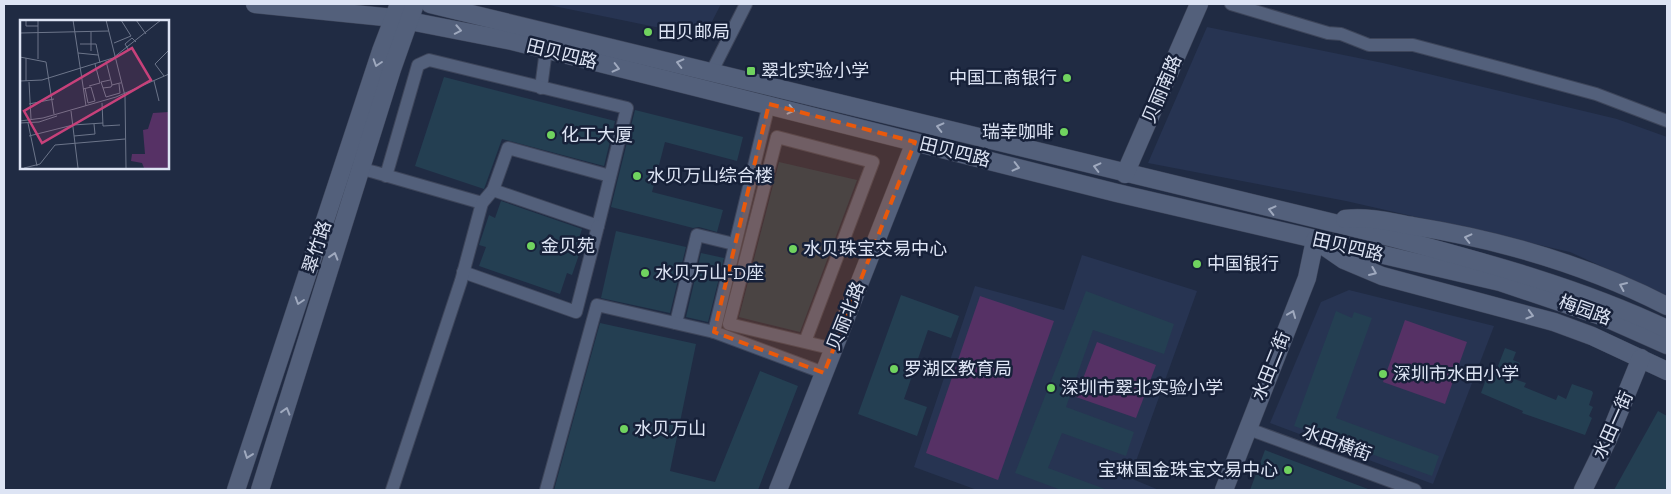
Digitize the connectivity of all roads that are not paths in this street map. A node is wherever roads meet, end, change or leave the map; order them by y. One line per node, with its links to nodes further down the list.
1 (255, 4): 7 (main road, 田贝四路)
2 (415, 4): 7 (main road, 翠竹路)
3 (430, 4): 8 (main road, 田贝四路)
4 (746, 4): 11 (street)
5 (1199, 4): 17 (main road, 贝丽南路)
6 (1231, 4): 14 (street)
7 (401, 14): 9 (main road, 田贝四路, one-way to 9); 16 (main road, 翠竹路); 39 (main road, 翠竹路, one-way to 39)
8 (516, 24): 9 (main road); 11 (main road, 田贝四路, one-way to 8)
9 (512, 41): 10 (main road, 田贝四路)
10 (546, 50): 12 (street); 13 (main road, 田贝四路, one-way to 13)
11 (712, 71): 17 (main road, 田贝四路, one-way to 11)
12 (541, 88): 18 (street); 19 (street)
13 (769, 104): 15 (main road, 田贝四路, one-way to 15); 25 (street)
14 (1667, 121)
15 (915, 142): 24 (main road, 田贝四路, one-way to 24); 34 (main road, 贝丽北路)
16 (362, 169): 18 (street); 40 (main road, 翠竹路, one-way to 16)
17 (1125, 174): 22 (main road, 田贝四路, one-way to 17)
18 (386, 176): 21 (street)
19 (610, 176): 20 (street); 23 (street)
20 (493, 190): 21 (street); 23 (street)
21 (482, 203): 26 (street)
22 (1319, 221): 27 (main road, 田贝四路); 28 (main road, one-way to 22)
23 (598, 226): 26 (street)
24 (1315, 240): 27 (main road, 田贝四路); 35 (main road, one-way to 35); 38 (main road, 水田二街, one-way to 24)
25 (734, 244): 29 (street); 31 (street)
26 (463, 272): 41 (street)
27 (1501, 274): 30 (main road, 梅园路); 33 (main road, 梅园路)
28 (1667, 306)
29 (676, 323): 31 (street); 42 (street)
30 (1667, 329)
31 (714, 332): 37 (street)
32 (805, 342): 32 (street); 34 (street)
33 (1667, 346)
34 (834, 349): 37 (main road, 贝丽北路)
35 (1641, 358): 36 (main road); 46 (main road, 水田一街)
36 (1667, 371)
37 (824, 373): 43 (main road, 贝丽北路)
38 (1246, 428): 44 (main road, 水田二街); 45 (street, 水田横街)
39 (236, 490)
40 (260, 490)
41 (392, 490)
42 (546, 490)
43 (778, 490)
44 (1224, 490)
45 (1414, 490)
46 (1583, 490)

